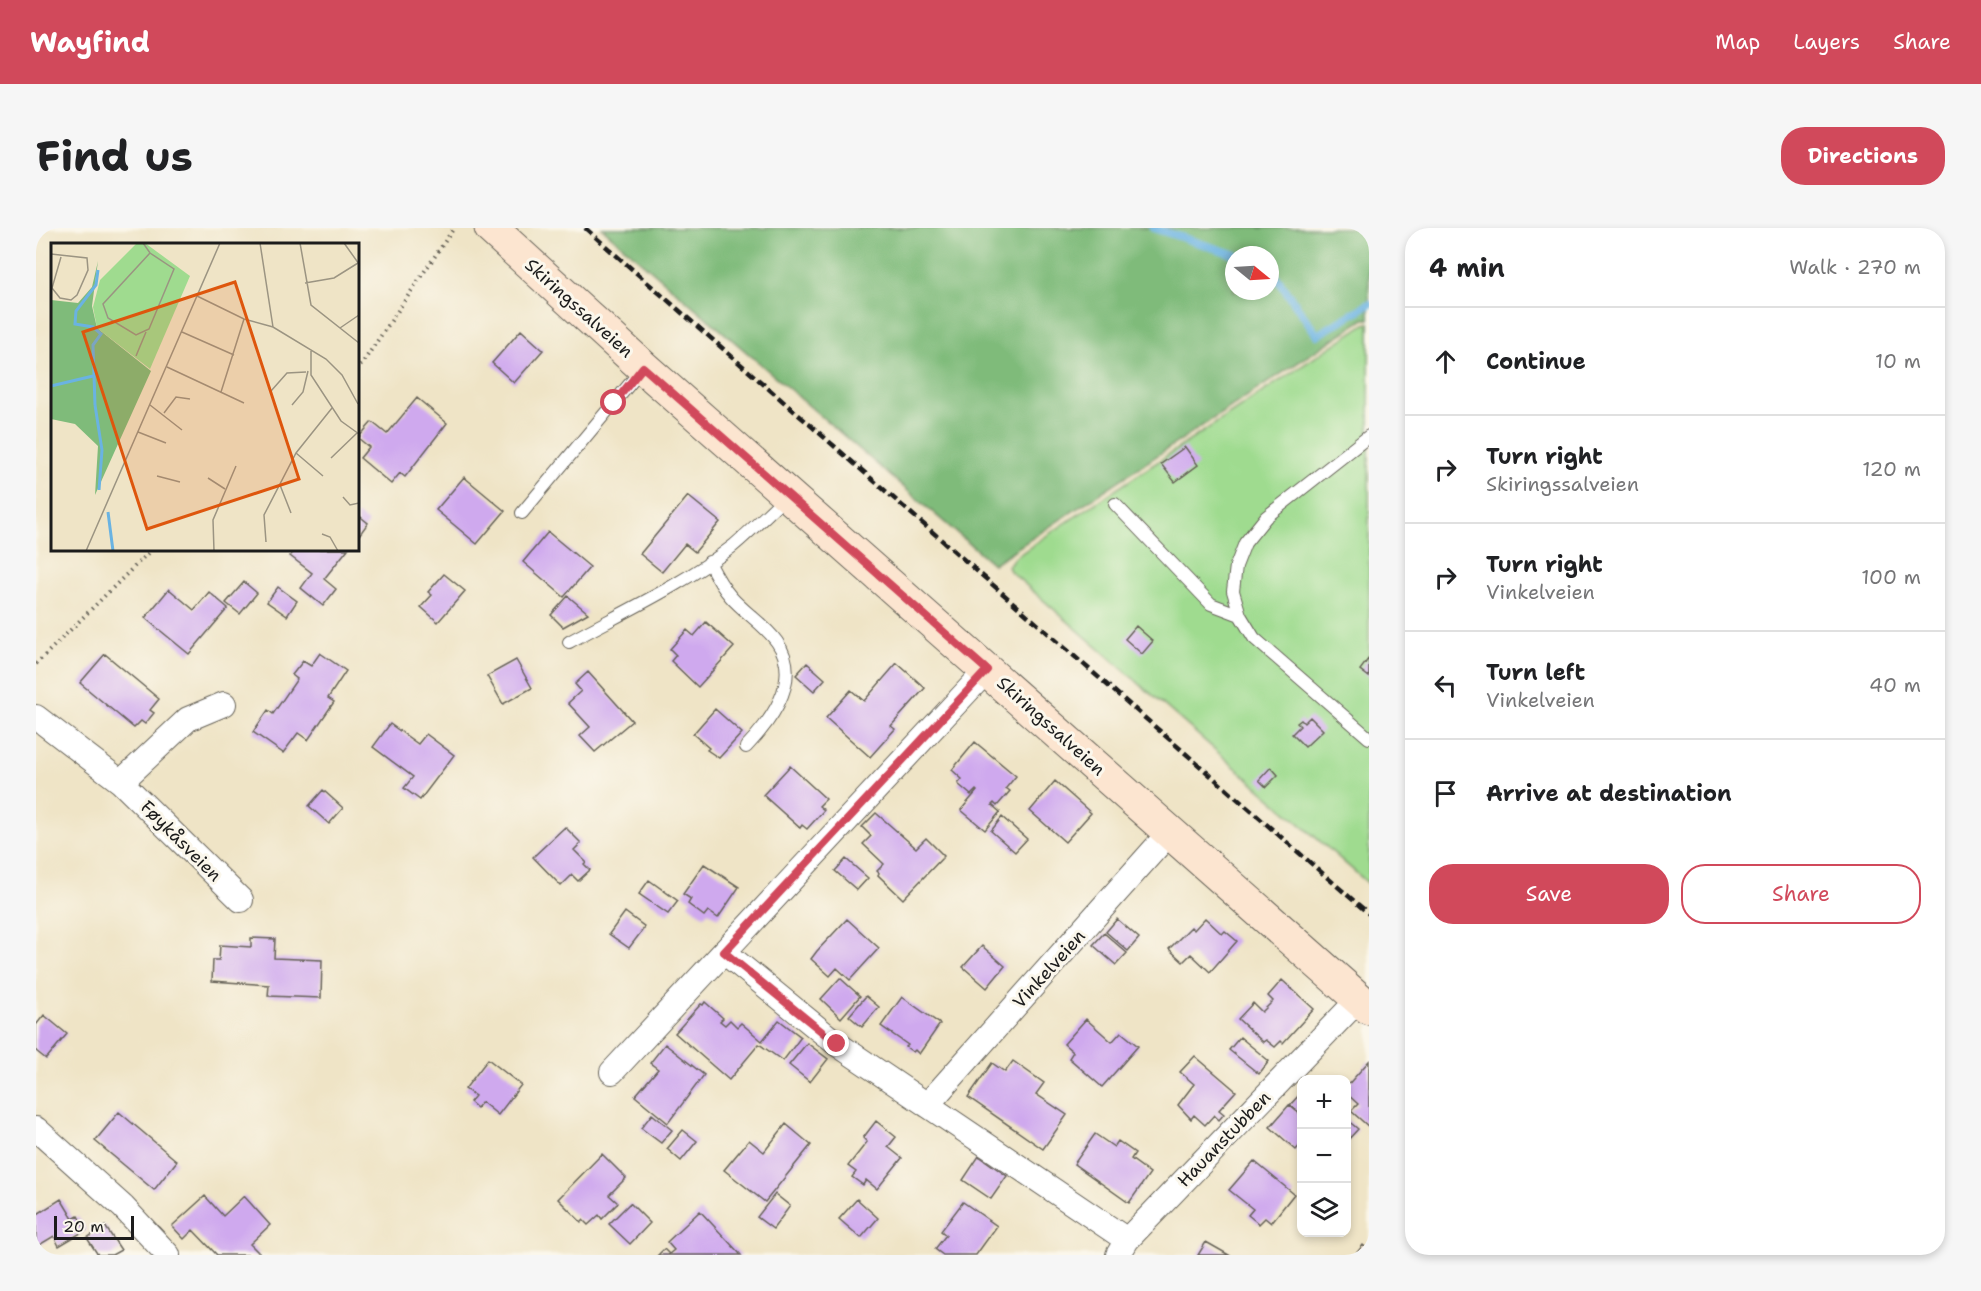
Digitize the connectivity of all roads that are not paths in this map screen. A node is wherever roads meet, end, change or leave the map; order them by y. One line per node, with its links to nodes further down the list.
1 (491, 228): 2 (main road, Skiringssalveien)
2 (643, 367): 4 (main road, Skiringssalveien); 6 (lane)
3 (1369, 436): 8 (lane)
4 (788, 495): 7 (lane); 10 (main road, Skiringssalveien)
5 (1115, 504): 8 (lane)
6 (522, 513)
7 (709, 562): 9 (lane); 14 (lane)
8 (1240, 615): 13 (lane)
9 (569, 642)
10 (987, 670): 16 (main road, Skiringssalveien); 18 (street)
11 (224, 704): 15 (street)
12 (36, 717): 15 (street, Føykåsveien)
13 (1369, 738)
14 (746, 747)
15 (121, 782): 17 (street, Føykåsveien)
16 (1170, 832): 19 (main road, Skiringssalveien); 21 (street, Vinkelveien)
17 (241, 900)
18 (724, 952): 20 (street); 21 (street)
19 (1364, 1004): 23 (street, Hauanstubben)
20 (612, 1072)
21 (927, 1106): 23 (street)
22 (36, 1129): 24 (street)
23 (1123, 1247)
24 (168, 1255)

